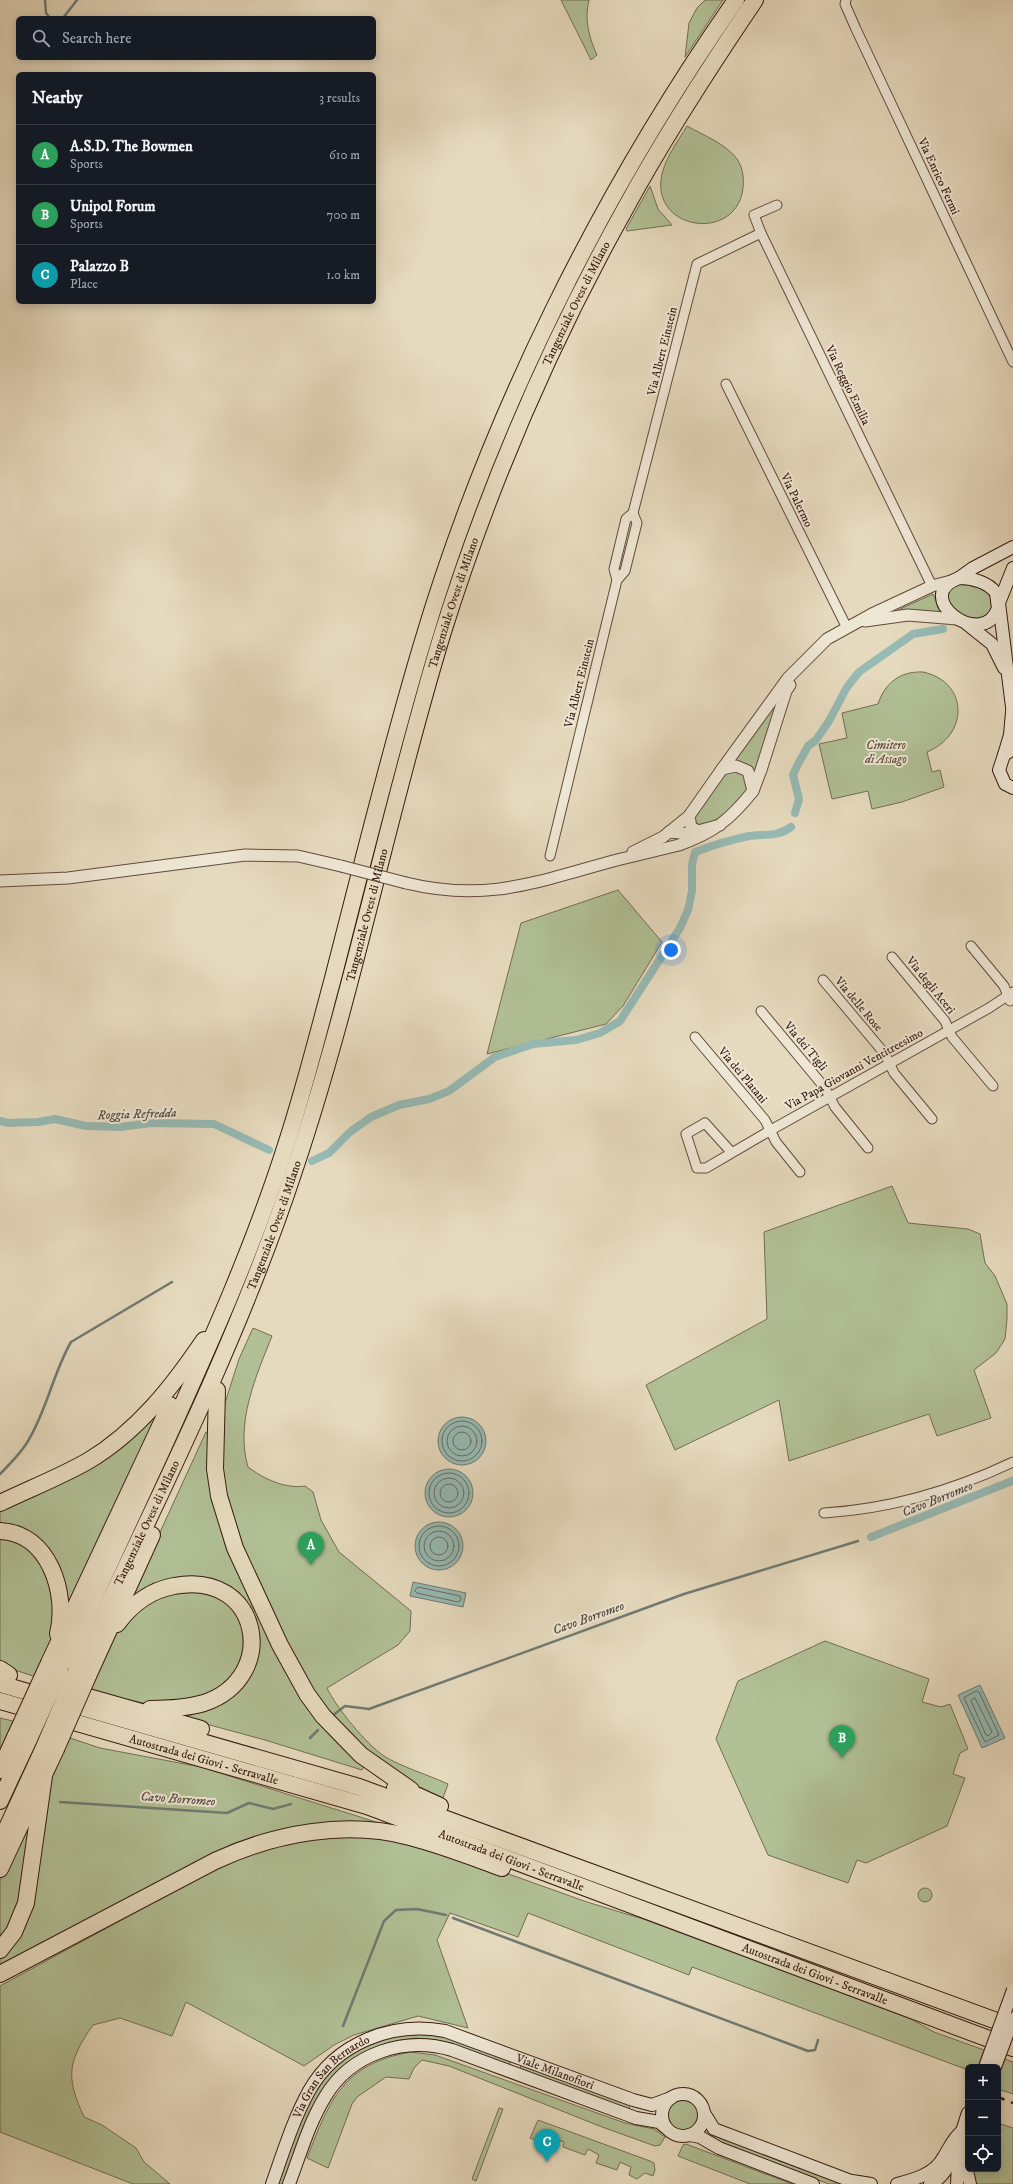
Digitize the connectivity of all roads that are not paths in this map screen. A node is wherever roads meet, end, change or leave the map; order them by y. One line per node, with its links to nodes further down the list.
1 (736, 0): 46 (highway, Tangenziale Ovest di Milano)
2 (755, 0): 47 (highway, Tangenziale Ovest di Milano)
3 (846, 0): 6 (street, Via Enrico Fermi)
4 (777, 205): 5 (street, Via Reggio Emilia)
5 (761, 233): 11 (street, Via Reggio Emilia); 28 (street, Via Albert Einstein)
6 (1013, 362)
7 (726, 384): 16 (street, Via Palermo)
8 (1013, 547): 10 (main road)
9 (1013, 568): 12 (main road)
10 (955, 580): 11 (street); 12 (main road); 13 (main road)
11 (932, 586): 13 (street); 15 (street)
12 (999, 603): 14 (main road); 18 (main road)
13 (944, 607): 14 (main road)
14 (961, 620): 15 (street); 18 (main road)
15 (861, 622): 16 (street)
16 (847, 628): 17 (street)
17 (810, 655): 21 (street); 23 (street)
18 (1007, 675): 19 (main road)
19 (1013, 714): 20 (main road)
20 (1009, 752): 22 (main road)
21 (722, 769): 23 (street); 24 (street)
22 (1013, 788)
23 (753, 791): 25 (street)
24 (689, 816): 26 (street); 27 (street)
25 (720, 825): 26 (street); 29 (street)
26 (698, 831): 27 (street)
27 (669, 832): 29 (street)
28 (550, 856)
29 (617, 860): 30 (street, bridge)
30 (0, 881)
31 (971, 946): 34 (street)
32 (892, 957): 36 (street, Via degli Aceri)
33 (823, 980): 38 (street, Via delle Rose)
34 (1011, 997): 36 (street, Via Papa Giovanni Ventitreesimo)
35 (761, 1011): 40 (street, Via dei Tigli)
36 (949, 1030): 38 (street, Via Papa Giovanni Ventitreesimo); 39 (street, Via degli Aceri)
37 (695, 1037): 42 (street, Via dei Platani)
38 (890, 1064): 40 (street, Via Papa Giovanni Ventitreesimo); 41 (street, Via delle Rose)
39 (993, 1086)
40 (830, 1097): 42 (street, Via Papa Giovanni Ventitreesimo); 43 (street, Via dei Tigli)
41 (932, 1119)
42 (771, 1130): 44 (street, Via Papa Giovanni Ventitreesimo); 45 (street, Via dei Platani)
43 (868, 1148)
44 (732, 1153): 44 (street, Via Papa Giovanni Ventitreesimo)
45 (800, 1172)
46 (228, 1303): 48 (highway); 55 (highway, Tangenziale Ovest di Milano)
47 (237, 1320): 49 (highway); 56 (highway, Tangenziale Ovest di Milano)
48 (194, 1354): 51 (highway); 55 (highway)
49 (217, 1390): 54 (highway); 66 (highway)
50 (1013, 1462): 52 (street)
51 (0, 1503)
52 (824, 1513)
53 (0, 1530): 55 (highway)
54 (104, 1641): 56 (highway); 59 (highway)
55 (54, 1663): 61 (highway, Tangenziale Ovest di Milano, bridge)
56 (82, 1674): 62 (highway, Tangenziale Ovest di Milano, bridge)
57 (2, 1675): 59 (highway); 69 (highway, Autostrada dei Giovi - Serravalle)
58 (0, 1701): 63 (highway, Autostrada dei Giovi - Serravalle)
59 (137, 1710): 66 (highway)
60 (0, 1712): 63 (highway)
61 (22, 1737): 64 (highway); 67 (highway, Tangenziale Ovest di Milano)
62 (51, 1747): 65 (highway); 68 (highway, Tangenziale Ovest di Milano)
63 (164, 1748): 71 (highway, Autostrada dei Giovi - Serravalle)
64 (0, 1770)
65 (44, 1776): 70 (highway); 72 (highway)
66 (418, 1796): 69 (highway)
67 (0, 1801)
68 (0, 1843)
69 (528, 1848): 76 (highway, Autostrada dei Giovi - Serravalle)
70 (0, 1869)
71 (615, 1900): 73 (highway); 79 (highway, Autostrada dei Giovi - Serravalle)
72 (0, 1950)
73 (0, 1974)
74 (1013, 1990): 80 (main road, bridge)
75 (1013, 2019): 81 (main road, bridge)
76 (1013, 2027)
77 (439, 2030): 82 (main road, Viale Milanofiori); 91 (main road, Via Gran San Bernardo)
78 (441, 2047): 84 (main road, Viale Milanofiori); 92 (main road, Via Gran San Bernardo)
79 (1013, 2048)
80 (986, 2064)
81 (996, 2064)
82 (671, 2098): 83 (main road); 84 (main road)
83 (704, 2113): 85 (main road); 90 (main road)
84 (665, 2127): 85 (main road)
85 (690, 2135): 93 (main road)
86 (965, 2138): 95 (main road)
87 (965, 2140): 96 (main road)
88 (965, 2141): 97 (main road)
89 (967, 2172): 98 (main road)
90 (855, 2182): 94 (main road)
91 (272, 2184)
92 (289, 2184)
93 (813, 2184)
94 (871, 2184)
95 (897, 2184)
96 (930, 2184)
97 (957, 2184)
98 (970, 2184)

